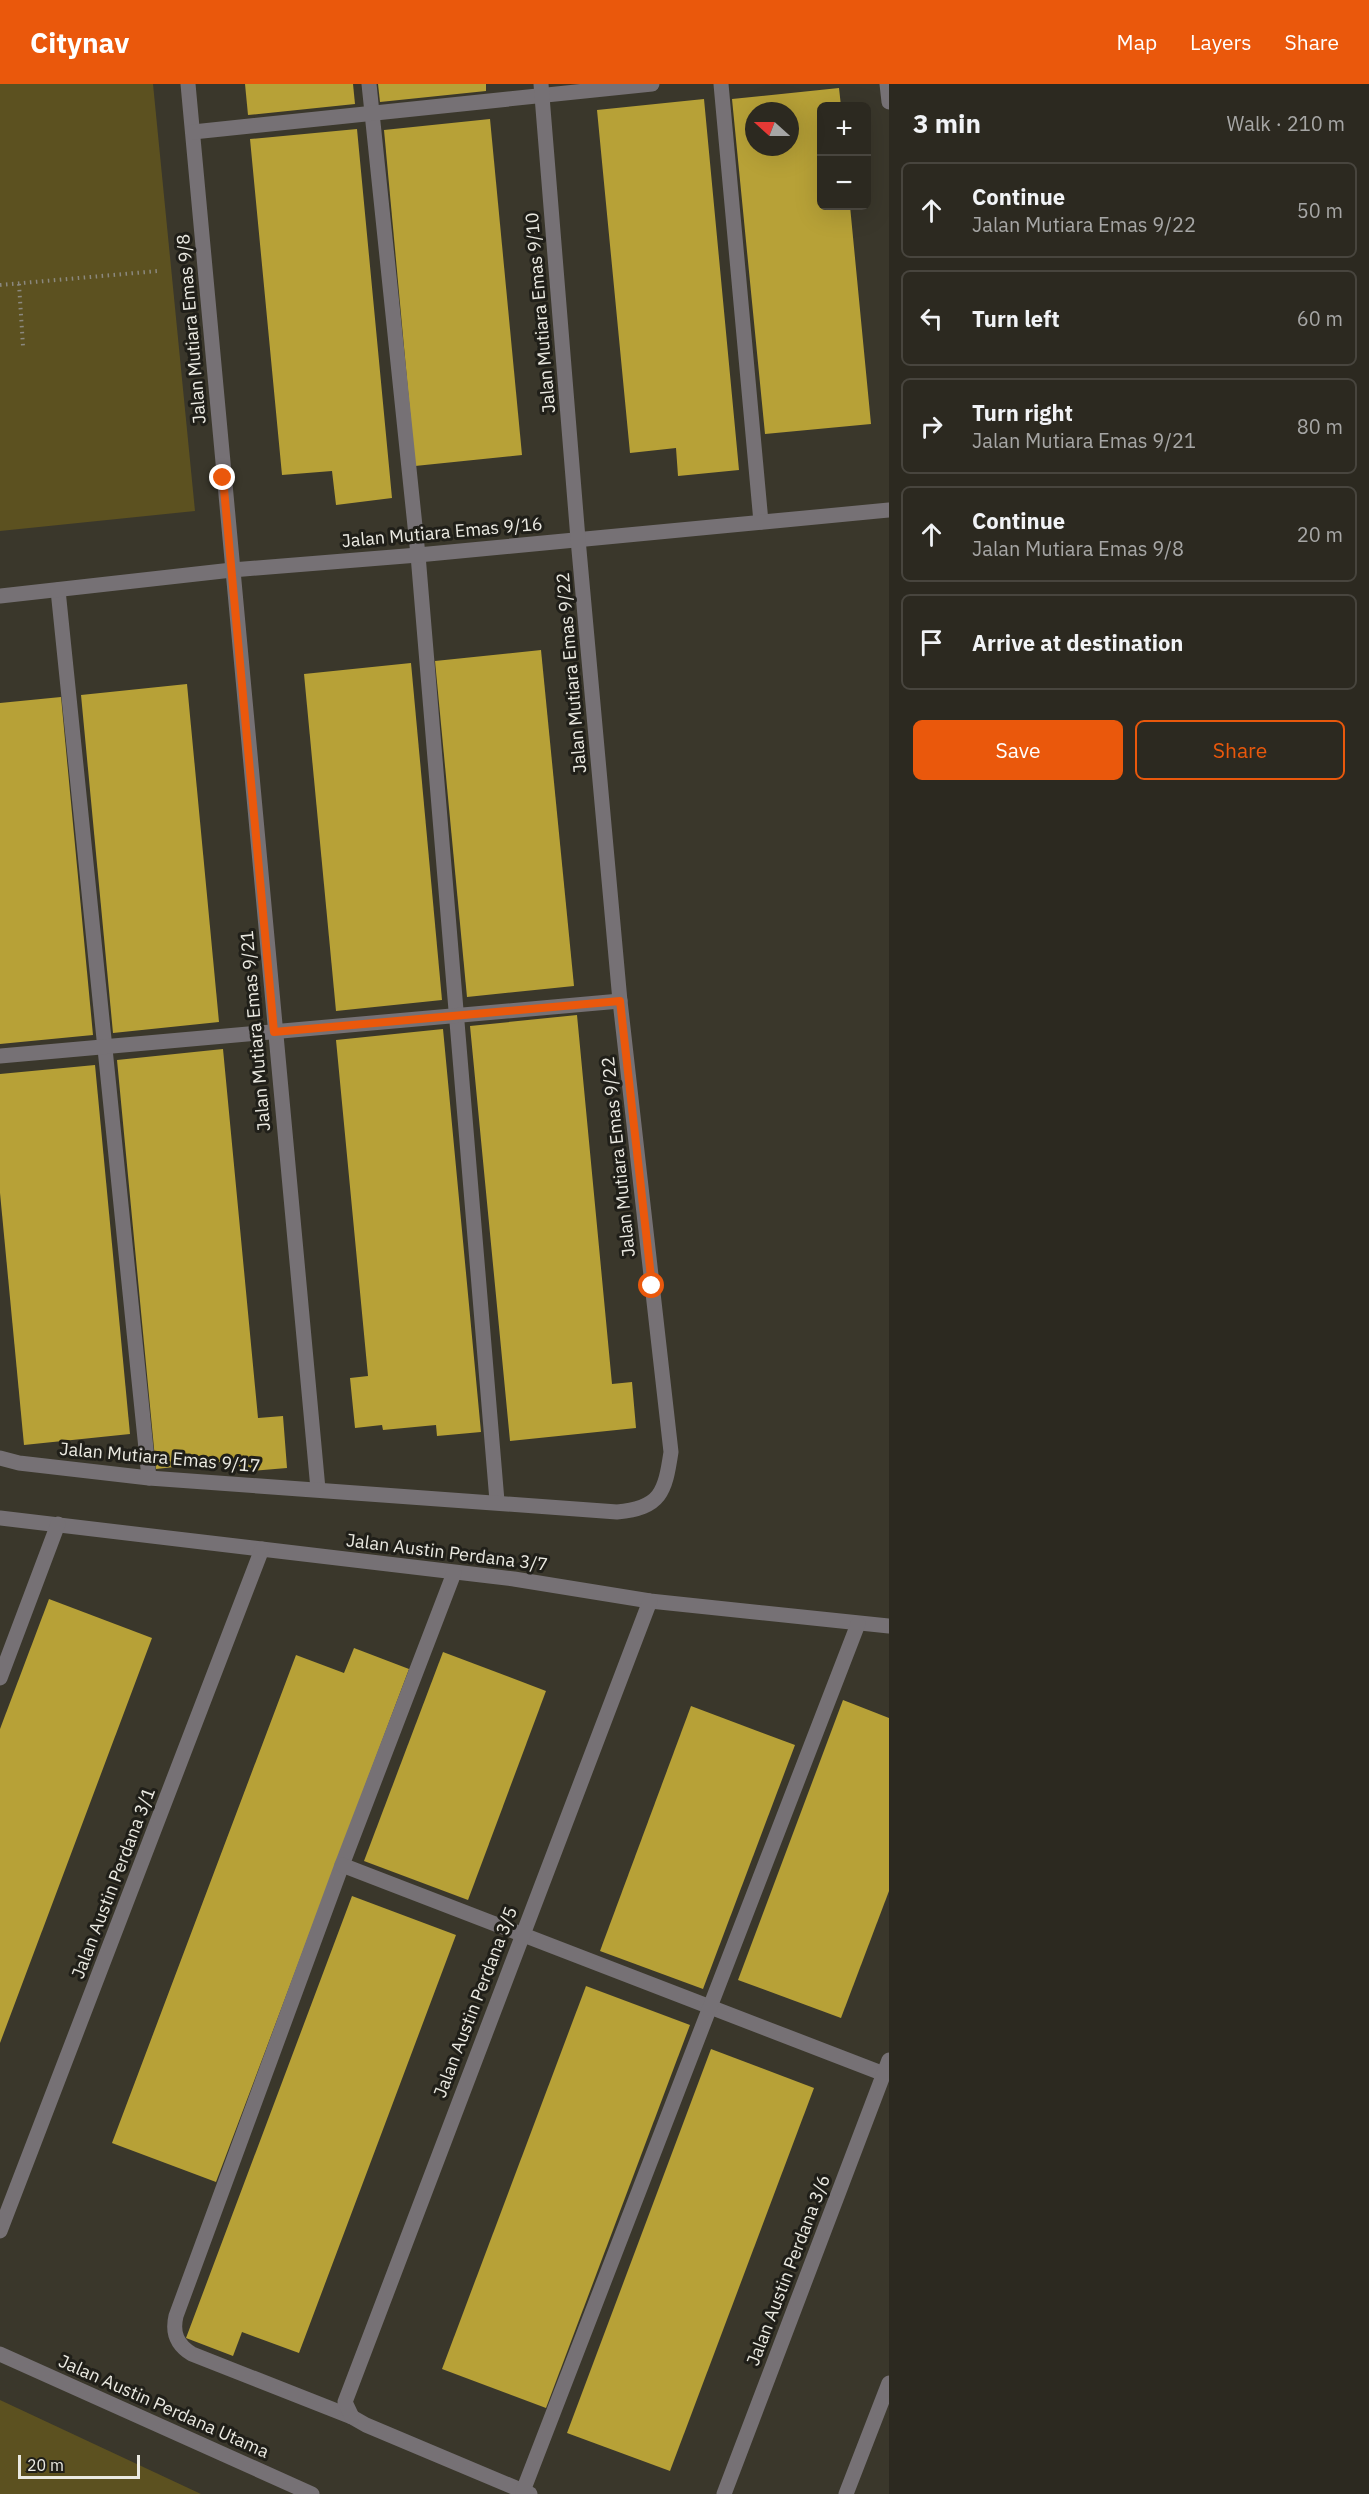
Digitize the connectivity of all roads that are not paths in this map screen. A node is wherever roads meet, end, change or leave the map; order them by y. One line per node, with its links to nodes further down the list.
1 (189, 84): 9 (street, Jalan Mutiara Emas 9/8)
2 (369, 84): 8 (street)
3 (652, 84): 6 (street)
4 (721, 84): 11 (street)
5 (887, 84): 7 (street)
6 (542, 90): 8 (street); 12 (street, Jalan Mutiara Emas 9/10)
7 (889, 102)
8 (372, 114): 9 (street); 13 (street)
9 (193, 132): 14 (street, Jalan Mutiara Emas 9/8)
10 (889, 510): 11 (street, Jalan Mutiara Emas 9/16)
11 (761, 522): 12 (street, Jalan Mutiara Emas 9/16)
12 (578, 538): 13 (street, Jalan Mutiara Emas 9/16); 17 (street, Jalan Mutiara Emas 9/22)
13 (418, 555): 14 (street, Jalan Mutiara Emas 9/16); 18 (street)
14 (232, 570): 15 (street, Jalan Mutiara Emas 9/16); 19 (street, Jalan Mutiara Emas 9/21)
15 (58, 590): 16 (street, Jalan Mutiara Emas 9/16); 20 (street)
16 (0, 596)
17 (620, 1001): 18 (street); 25 (street, Jalan Mutiara Emas 9/22)
18 (456, 1016): 19 (street); 25 (street)
19 (274, 1032): 20 (street); 24 (street, Jalan Mutiara Emas 9/21)
20 (105, 1047): 21 (street); 23 (street)
21 (0, 1056)
22 (0, 1458): 23 (street, Jalan Mutiara Emas 9/17)
23 (149, 1478): 24 (street, Jalan Mutiara Emas 9/17)
24 (318, 1489): 25 (street, Jalan Mutiara Emas 9/22)
25 (497, 1501)
26 (0, 1518): 27 (street, Jalan Austin Perdana 3/7)
27 (58, 1524): 28 (street, Jalan Austin Perdana 3/7); 33 (street)
28 (262, 1549): 29 (street, Jalan Austin Perdana 3/7); 38 (street, Jalan Austin Perdana 3/1)
29 (454, 1573): 30 (street, Jalan Austin Perdana 3/7); 34 (street)
30 (650, 1601): 31 (street, Jalan Austin Perdana 3/7); 35 (street, Jalan Austin Perdana 3/5)
31 (858, 1624): 32 (street, Jalan Austin Perdana 3/7); 36 (street)
32 (889, 1626)
33 (0, 1678)
34 (342, 1865): 35 (street); 41 (street)
35 (522, 1934): 36 (street); 41 (street, Jalan Austin Perdana 3/5)
36 (710, 2007): 37 (street); 42 (street)
37 (886, 2067): 44 (street, Jalan Austin Perdana 3/6)
38 (0, 2231)
39 (0, 2354): 43 (street, Jalan Austin Perdana Utama)
40 (889, 2383): 45 (street)
41 (352, 2417): 42 (street)
42 (527, 2492)
43 (312, 2494)
44 (724, 2494)
45 (846, 2494)

